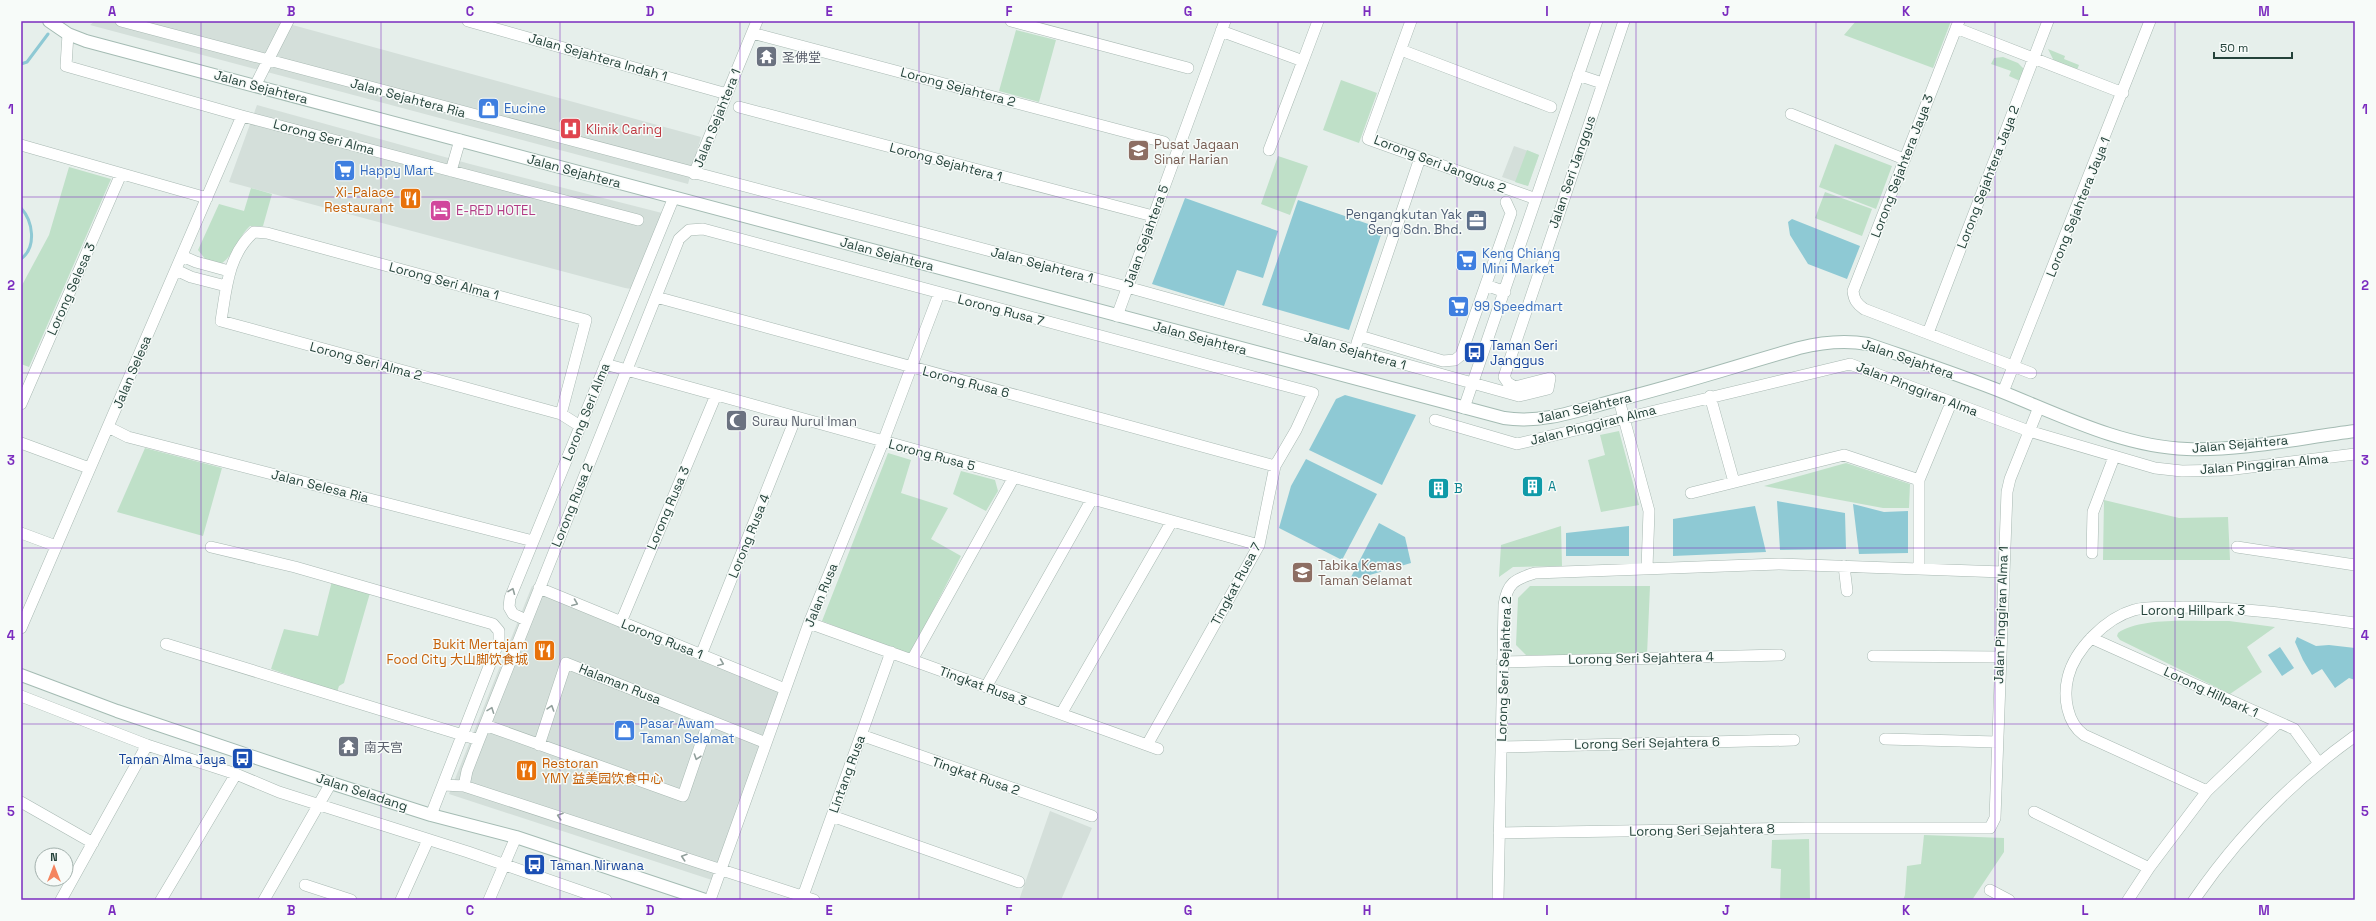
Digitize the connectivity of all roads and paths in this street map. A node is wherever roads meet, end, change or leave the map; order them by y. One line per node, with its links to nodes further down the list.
1 (49, 21): 15 (main road, Jalan Sejahtera)
2 (121, 21): 19 (street, Jalan Sejahtera Ria)
3 (288, 21): 19 (street)
4 (468, 21): 26 (street, Jalan Sejahtera Indah 1)
5 (757, 21): 16 (street, Jalan Sejahtera 1)
6 (1011, 21): 21 (street)
7 (1318, 21): 20 (street)
8 (1411, 21): 17 (street, Lorong Seri Janggus 2)
9 (1597, 21): 22 (street, Jalan Seri Janggus)
10 (1624, 21): 23 (street, Jalan Seri Janggus)
11 (2048, 21): 18 (street, Lorong Sejahtera Jaya 2)
12 (2150, 21): 25 (street, Lorong Sejahtera Jaya 1)
13 (1957, 25): 18 (street); 36 (street, Lorong Sejahtera Jaya 3)
14 (1223, 26): 20 (street); 44 (street, Jalan Sejahtera 5)
15 (65, 33): 24 (main road, Jalan Sejahtera); 30 (street)
16 (752, 33): 26 (street, Jalan Sejahtera 1); 32 (street, Lorong Sejahtera 2)
17 (1401, 50): 28 (street); 35 (street, Lorong Seri Janggus 2)
18 (2034, 58): 25 (street); 57 (street, Lorong Sejahtera Jaya 2)
19 (268, 61): 24 (street); 39 (street, Jalan Sejahtera Ria)
20 (1303, 61): 34 (street)
21 (1188, 68)
22 (1578, 75): 23 (street); 42 (street, Jalan Seri Janggus)
23 (1602, 83): 66 (street, Jalan Seri Janggus)
24 (255, 86): 31 (main road, Jalan Sejahtera)
25 (2123, 93): 62 (street, Lorong Sejahtera Jaya 1)
26 (728, 94): 39 (street, Jalan Sejahtera 1)
27 (739, 107): 44 (street, Lorong Sejahtera 1)
28 (1551, 107)
29 (1791, 114): 36 (street)
30 (242, 116): 37 (street, Lorong Seri Alma); 41 (street, Jalan Selesa)
31 (460, 140): 37 (street); 40 (main road, Jalan Sejahtera)
32 (1164, 142)
33 (21, 145): 38 (street)
34 (1269, 150)
35 (1420, 158): 42 (street, Lorong Seri Janggus 2); 58 (street)
36 (1904, 159): 57 (street, Lorong Sejahtera Jaya 3)
37 (451, 170): 45 (street, Lorong Seri Alma)
38 (121, 174): 41 (street); 73 (street, Lorong Selesa 3)
39 (694, 174): 52 (street, Jalan Sejahtera 1)
40 (674, 197): 56 (main road, Jalan Sejahtera); 60 (street, Lorong Seri Alma)
41 (207, 198): 47 (street, Jalan Selesa)
42 (1536, 199): 53 (street, Jalan Seri Janggus)
43 (1506, 202): 50 (street)
44 (1153, 216): 52 (street, Jalan Sejahtera 5)
45 (638, 220)
46 (688, 230): 54 (street, Lorong Rusa 7); 55 (street, Lorong Rusa 2)
47 (182, 256): 48 (street, Jalan Selesa); 49 (street)
48 (176, 270): 51 (street); 81 (street, Jalan Selesa)
49 (229, 271): 51 (street, Lorong Seri Alma 2); 76 (street, Lorong Seri Alma 1)
50 (1486, 285): 53 (street); 58 (street)
51 (226, 286): 76 (street, Lorong Seri Alma 2)
52 (1127, 287): 56 (street, Jalan Sejahtera 5); 59 (street, Jalan Sejahtera 1)
53 (1505, 292): 65 (street, Jalan Seri Janggus)
54 (939, 294): 61 (street, Jalan Rusa); 68 (street, Lorong Rusa 7)
55 (656, 297): 61 (street, Lorong Rusa 6); 63 (street, Lorong Rusa 2)
56 (1117, 316): 75 (main road, Jalan Sejahtera)
57 (1928, 333): 62 (street)
58 (1360, 336): 59 (street)
59 (1355, 351): 65 (street, Jalan Sejahtera 1)
60 (605, 364): 63 (street, Lorong Rusa 5); 80 (street, Lorong Seri Alma)
61 (912, 367): 84 (street, Jalan Rusa); 88 (street, Lorong Rusa 6)
62 (2014, 367): 64 (street); 67 (street, Lorong Sejahtera Jaya 1)
63 (626, 370): 69 (street, Lorong Rusa 5); 108 (street, Lorong Rusa 2)
64 (2031, 373)
65 (1473, 384): 66 (street, Jalan Sejahtera 1); 75 (street, Jalan Seri Janggus)
66 (1548, 389)
67 (2003, 392): 71 (main road, Jalan Sejahtera); 74 (main road, Jalan Sejahtera)
68 (1313, 393): 88 (street, Tingkat Rusa 7)
69 (716, 395): 77 (street, Lorong Rusa 5); 111 (street, Lorong Rusa 3)
70 (1710, 396): 72 (street, Jalan Pinggiran Alma); 78 (street, Jalan Pinggiran Alma); 92 (street)
71 (1618, 400): 75 (main road, Jalan Sejahtera); 78 (street)
72 (1951, 403): 82 (street, Jalan Pinggiran Alma); 91 (street)
73 (21, 404)
74 (2039, 407): 82 (street, Jalan Pinggiran Alma 1); 83 (main road, Jalan Sejahtera)
75 (1464, 408)
76 (561, 414): 80 (street)
77 (796, 417): 84 (street, Lorong Rusa 5); 120 (street, Lorong Rusa 4)
78 (1623, 418): 79 (street, Jalan Pinggiran Alma); 105 (street)
79 (1435, 420)
80 (580, 426): 97 (street, Lorong Seri Alma)
81 (108, 427): 89 (street, Jalan Selesa); 97 (street, Jalan Selesa Ria)
82 (2029, 430): 87 (street, Jalan Pinggiran Alma); 107 (street, Jalan Pinggiran Alma 1)
83 (2355, 431)
84 (884, 442): 90 (street, Lorong Rusa 5); 112 (street, Jalan Rusa)
85 (21, 444): 89 (street)
86 (2355, 454): 87 (street, Jalan Pinggiran Alma)
87 (2114, 457): 102 (street)
88 (1276, 466): 98 (street, Tingkat Rusa 7)
89 (89, 468): 99 (street, Jalan Selesa)
90 (1014, 477): 94 (street, Lorong Rusa 5); 124 (street)
91 (1918, 480): 92 (street); 106 (street)
92 (1734, 482): 93 (street)
93 (1691, 492)
94 (1092, 499): 95 (street, Lorong Rusa 5); 127 (street)
95 (1172, 521): 98 (street, Lorong Rusa 5); 130 (street)
96 (21, 533): 99 (street)
97 (533, 541): 110 (street, Lorong Seri Alma, one-way to 97)
98 (1259, 545): 144 (street, Tingkat Rusa 7)
99 (56, 546): 114 (street, Jalan Selesa)
100 (211, 547): 116 (street)
101 (2237, 547): 103 (street)
102 (2092, 553)
103 (2355, 565)
104 (1844, 566): 105 (street, Lorong Seri Sejahtera 2); 106 (street, Lorong Seri Sejahtera 2); 109 (street)
105 (1647, 568): 125 (street, Lorong Seri Sejahtera 2)
106 (1918, 569): 107 (street, Lorong Seri Sejahtera 2)
107 (2003, 572): 123 (street, Jalan Pinggiran Alma 1)
108 (539, 588): 110 (street, Lorong Rusa 2); 111 (street, Lorong Rusa 1, one-way to 111)
109 (1846, 591)
110 (526, 620): 118 (street, Lorong Rusa 2)
111 (621, 622): 120 (street, Lorong Rusa 1)
112 (809, 623): 119 (street, Tingkat Rusa 3); 128 (street, Jalan Rusa)
113 (2355, 623): 115 (street, Lorong Hillpark 3)
114 (21, 628)
115 (2091, 638): 132 (street, Lorong Hillpark 1); 151 (street, Lorong Hillpark 3)
116 (499, 641): 118 (street); 134 (street)
117 (166, 644): 134 (street)
118 (516, 647): 133 (street, Lorong Rusa 2, one-way to 118)
119 (891, 652): 124 (street, Tingkat Rusa 3); 135 (street, Lintang Rusa)
120 (702, 655): 128 (street, Lorong Rusa 1, one-way to 128)
121 (1780, 655): 125 (street, Lorong Seri Sejahtera 4)
122 (1873, 656): 123 (street)
123 (2000, 657): 140 (street, Jalan Pinggiran Alma 1)
124 (912, 660): 127 (street, Tingkat Rusa 3)
125 (1502, 662): 145 (street, Lorong Seri Sejahtera 2)
126 (21, 675): 148 (main road, Jalan Seladang)
127 (986, 687): 130 (street, Tingkat Rusa 3)
128 (785, 689): 141 (street, Jalan Rusa)
129 (21, 696): 142 (street, Jalan Seladang)
130 (1061, 714): 144 (street, Tingkat Rusa 3)
131 (709, 720): 141 (street, Halaman Rusa); 143 (street, one-way to 143); 143 (street, Halaman Rusa, one-way to 131)
132 (2278, 723): 146 (street, Lorong Hillpark 1); 151 (street)
133 (485, 725): 138 (street, Lorong Rusa 2); 143 (street)
134 (462, 735): 138 (street); 149 (street)
135 (861, 735): 156 (street, Lintang Rusa); 157 (street, Tingkat Rusa 2)
136 (2355, 736): 146 (street)
137 (1885, 739): 140 (street)
138 (479, 740): 150 (street, Lorong Rusa 2)
139 (1794, 740): 145 (street, Lorong Seri Sejahtera 6)
140 (1997, 742): 158 (street, Jalan Pinggiran Alma 1)
141 (766, 743): 165 (street, Jalan Rusa)
142 (147, 745): 147 (street, Jalan Seladang); 162 (street)
143 (539, 745)
144 (1153, 747)
145 (1501, 747): 159 (street, Lorong Seri Sejahtera 2)
146 (2318, 762): 182 (street)
147 (236, 774): 153 (street, Jalan Seladang); 171 (street)
148 (331, 783): 153 (street); 155 (main road, Jalan Seladang)
149 (443, 785): 150 (street); 155 (street)
150 (464, 786): 165 (street, one-way to 150)
151 (2207, 791): 164 (street)
152 (21, 802): 162 (street)
153 (318, 804): 161 (street, Jalan Seladang); 172 (street)
154 (2034, 812): 164 (street)
155 (431, 814): 160 (main road, Jalan Seladang)
156 (832, 816): 166 (street); 169 (street, Lintang Rusa)
157 (1092, 816)
158 (1990, 828): 159 (street, Lorong Seri Sejahtera 8)
159 (1499, 833): 179 (street, Lorong Seri Sejahtera 2)
160 (516, 837): 163 (street); 177 (main road, Jalan Seladang)
161 (428, 840): 163 (street, Jalan Seladang); 174 (street)
162 (93, 843): 170 (street)
163 (504, 865): 175 (street); 176 (street, Jalan Seladang)
164 (2149, 868): 181 (street)
165 (721, 869): 169 (street); 178 (street, Jalan Rusa)
166 (1019, 882)
167 (305, 885): 173 (street)
168 (1990, 890): 180 (street)
169 (809, 898)
170 (61, 900)
171 (161, 900)
172 (264, 900)
173 (351, 900)
174 (401, 900)
175 (488, 900)
176 (606, 900)
177 (705, 900)
178 (710, 900)
179 (1498, 900)
180 (2009, 900)
181 (2128, 900)
182 (2194, 900)

